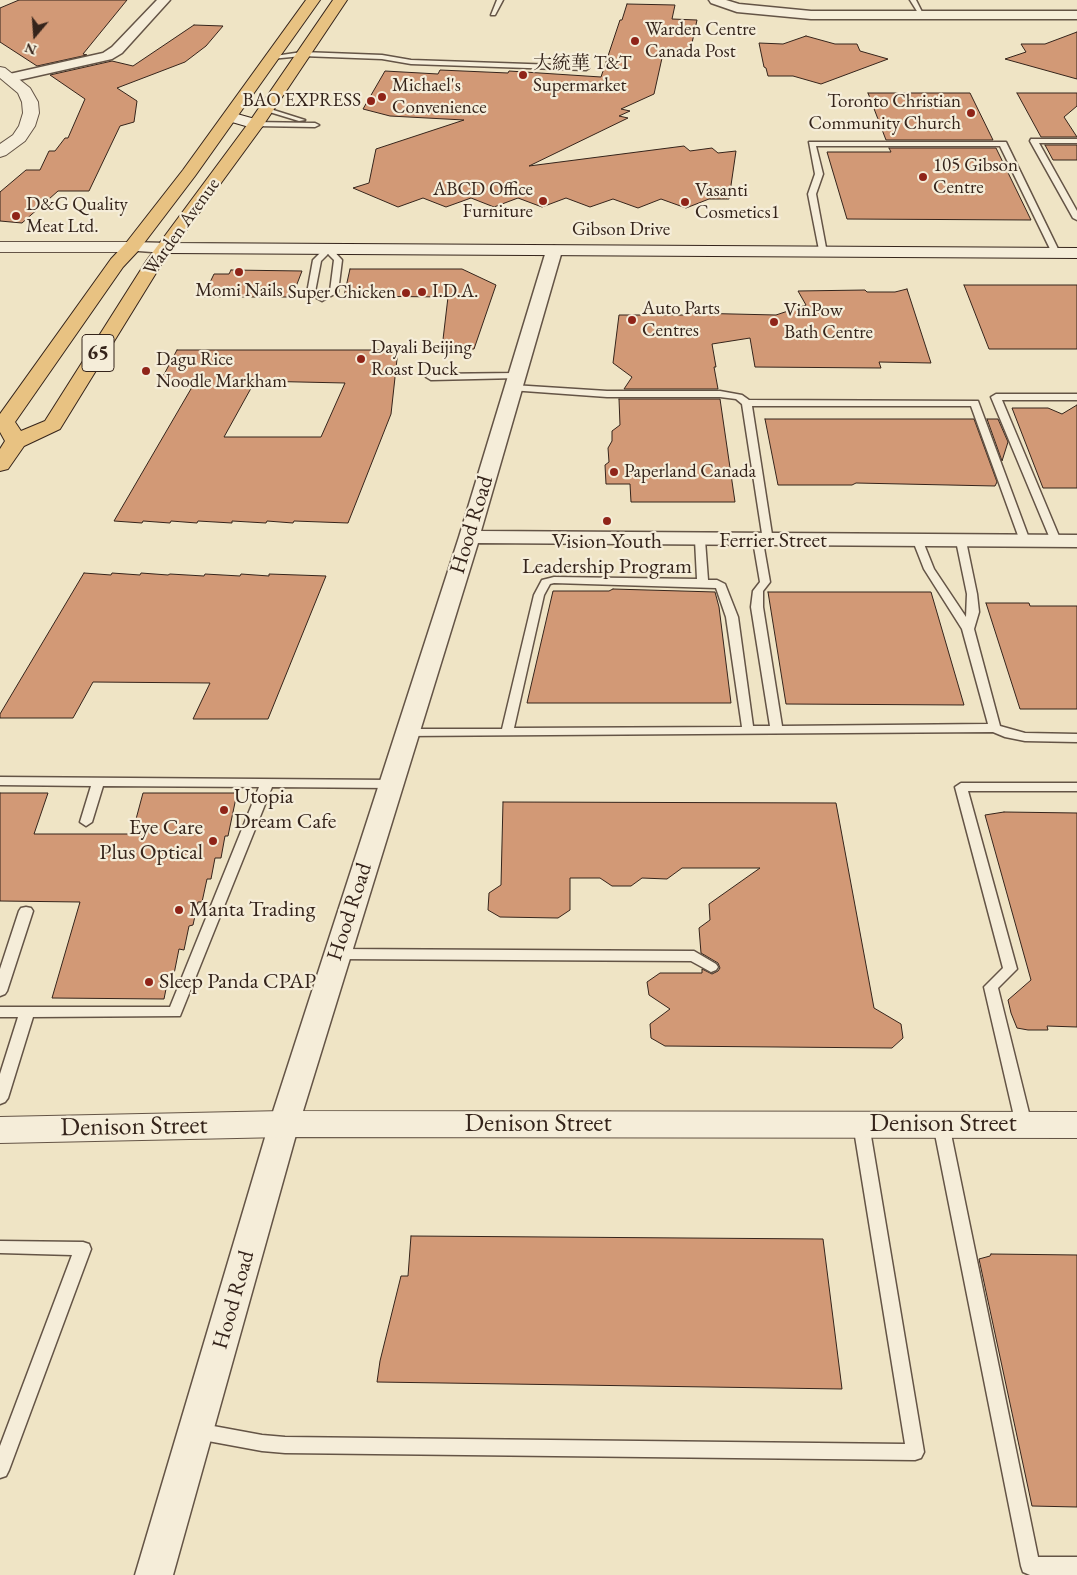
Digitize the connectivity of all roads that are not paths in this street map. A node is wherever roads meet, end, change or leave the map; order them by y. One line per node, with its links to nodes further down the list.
1 (164, 0): 13 (street)
2 (314, 0): 10 (main road, Warden Avenue / 65)
3 (340, 0): 11 (main road, Warden Avenue / 65)
4 (500, 0): 7 (lane)
5 (715, 0): 8 (street)
6 (913, 0): 8 (lane)
7 (493, 14)
8 (922, 15): 9 (street)
9 (1077, 15)
10 (271, 58): 11 (lane); 15 (main road, Warden Avenue / 65)
11 (300, 58): 12 (lane); 14 (main road, Warden Avenue / 65)
12 (586, 68)
13 (5, 74): 18 (street)
14 (265, 109): 16 (main road, Warden Avenue / 65); 16 (lane)
15 (230, 117): 16 (street); 21 (main road, Warden Avenue / 65)
16 (256, 124): 22 (main road, Warden Avenue / 65)
17 (1077, 141): 19 (lane)
18 (0, 152)
19 (1077, 218)
20 (0, 247): 21 (street)
21 (132, 247): 22 (street); 32 (main road, Warden Avenue / 65)
22 (165, 248): 23 (street, Gibson Drive); 32 (main road, Warden Avenue / 65)
23 (328, 250): 23 (lane); 24 (street, Gibson Drive)
24 (554, 251): 25 (street, Gibson Drive); 29 (street, Hood Road)
25 (823, 253): 26 (street, Gibson Drive); 26 (lane)
26 (1056, 253): 27 (street, Gibson Drive)
27 (1077, 253)
28 (431, 377): 29 (lane)
29 (514, 382): 31 (lane); 34 (street, Hood Road)
30 (1077, 397): 40 (lane)
31 (747, 403): 36 (lane); 39 (lane)
32 (16, 440): 33 (main road)
33 (0, 464)
34 (469, 538): 35 (street, Ferrier Street); 46 (street, Hood Road)
35 (700, 540): 36 (street, Ferrier Street); 41 (lane)
36 (763, 541): 37 (street, Ferrier Street); 45 (lane)
37 (918, 541): 38 (street, Ferrier Street); 42 (lane)
38 (961, 541): 39 (street, Ferrier Street); 42 (lane)
39 (1025, 541): 40 (street, Ferrier Street)
40 (1067, 541)
41 (703, 582): 44 (lane); 47 (lane)
42 (968, 629): 43 (lane)
43 (995, 728): 45 (lane); 48 (lane)
44 (748, 730): 45 (lane); 47 (lane)
45 (777, 730)
46 (407, 732): 47 (lane); 52 (street, Hood Road)
47 (506, 732)
48 (1077, 738)
49 (0, 781): 50 (lane)
50 (98, 782): 51 (lane); 54 (lane)
51 (267, 784): 52 (lane); 60 (lane)
52 (391, 784): 56 (street, Hood Road)
53 (1077, 787): 65 (lane)
54 (86, 822)
55 (26, 911): 58 (lane)
56 (337, 954): 57 (lane); 62 (street, Hood Road)
57 (711, 966)
58 (0, 991)
59 (0, 1012): 60 (lane)
60 (26, 1012): 61 (lane)
61 (0, 1098)
62 (284, 1124): 63 (street, Denison Street); 67 (street, Denison Street); 69 (street, Hood Road)
63 (861, 1124): 64 (street, Denison Street); 69 (lane)
64 (941, 1124): 65 (street, Denison Street); 71 (lane)
65 (1024, 1125): 66 (street, Denison Street)
66 (1077, 1125)
67 (0, 1130)
68 (0, 1247): 70 (lane)
69 (196, 1430): 72 (street, Hood Road)
70 (0, 1470)
71 (1077, 1566)
72 (154, 1575)

